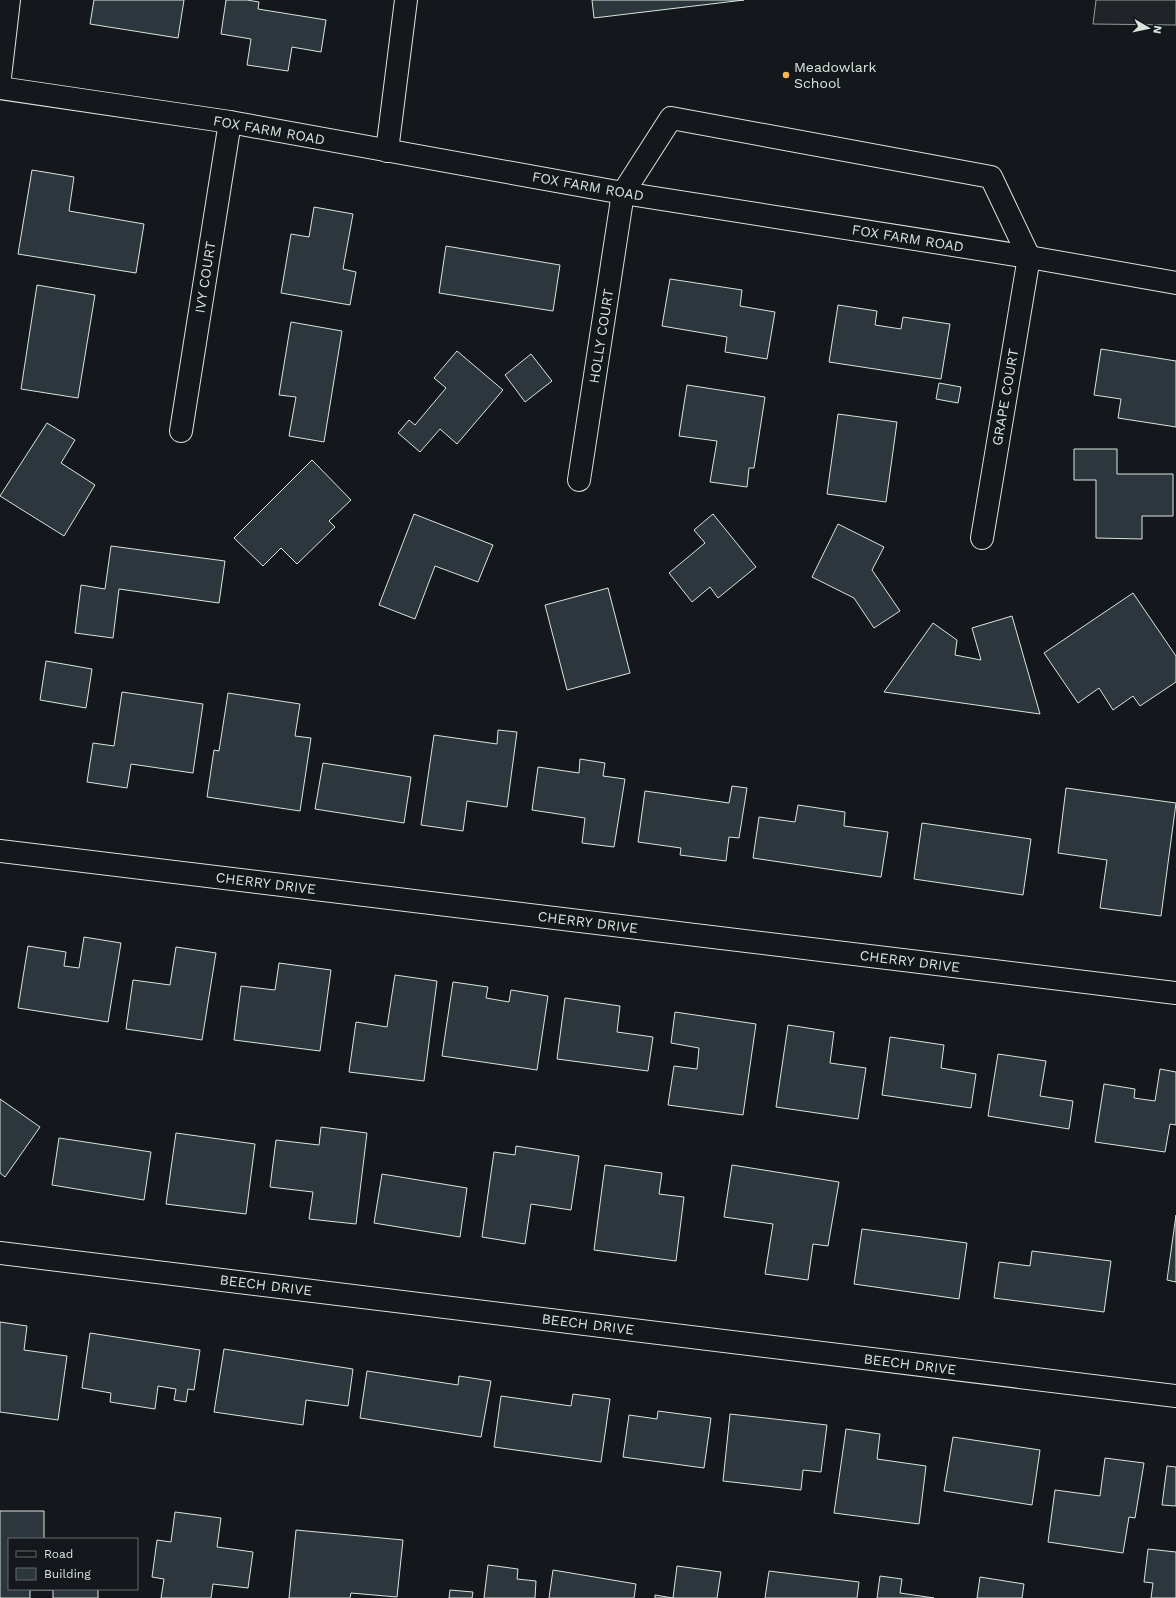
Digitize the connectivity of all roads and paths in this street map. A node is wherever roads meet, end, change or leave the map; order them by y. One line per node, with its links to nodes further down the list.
1 (9, 0): 3 (street)
2 (406, 0): 6 (street)
3 (0, 77)
4 (0, 88): 5 (street, FOX FARM ROAD)
5 (230, 122): 6 (street, FOX FARM ROAD); 10 (street, IVY COURT)
6 (387, 151): 7 (street, FOX FARM ROAD)
7 (623, 193): 8 (street, FOX FARM ROAD); 8 (street); 11 (street, HOLLY COURT)
8 (1029, 257): 9 (street, FOX FARM ROAD); 12 (street, GRAPE COURT)
9 (1176, 283)
10 (181, 431)
11 (579, 480)
12 (982, 538)
13 (0, 851): 14 (street, CHERRY DRIVE)
14 (1176, 993)
15 (0, 1253): 16 (street, BEECH DRIVE)
16 (1176, 1396)

